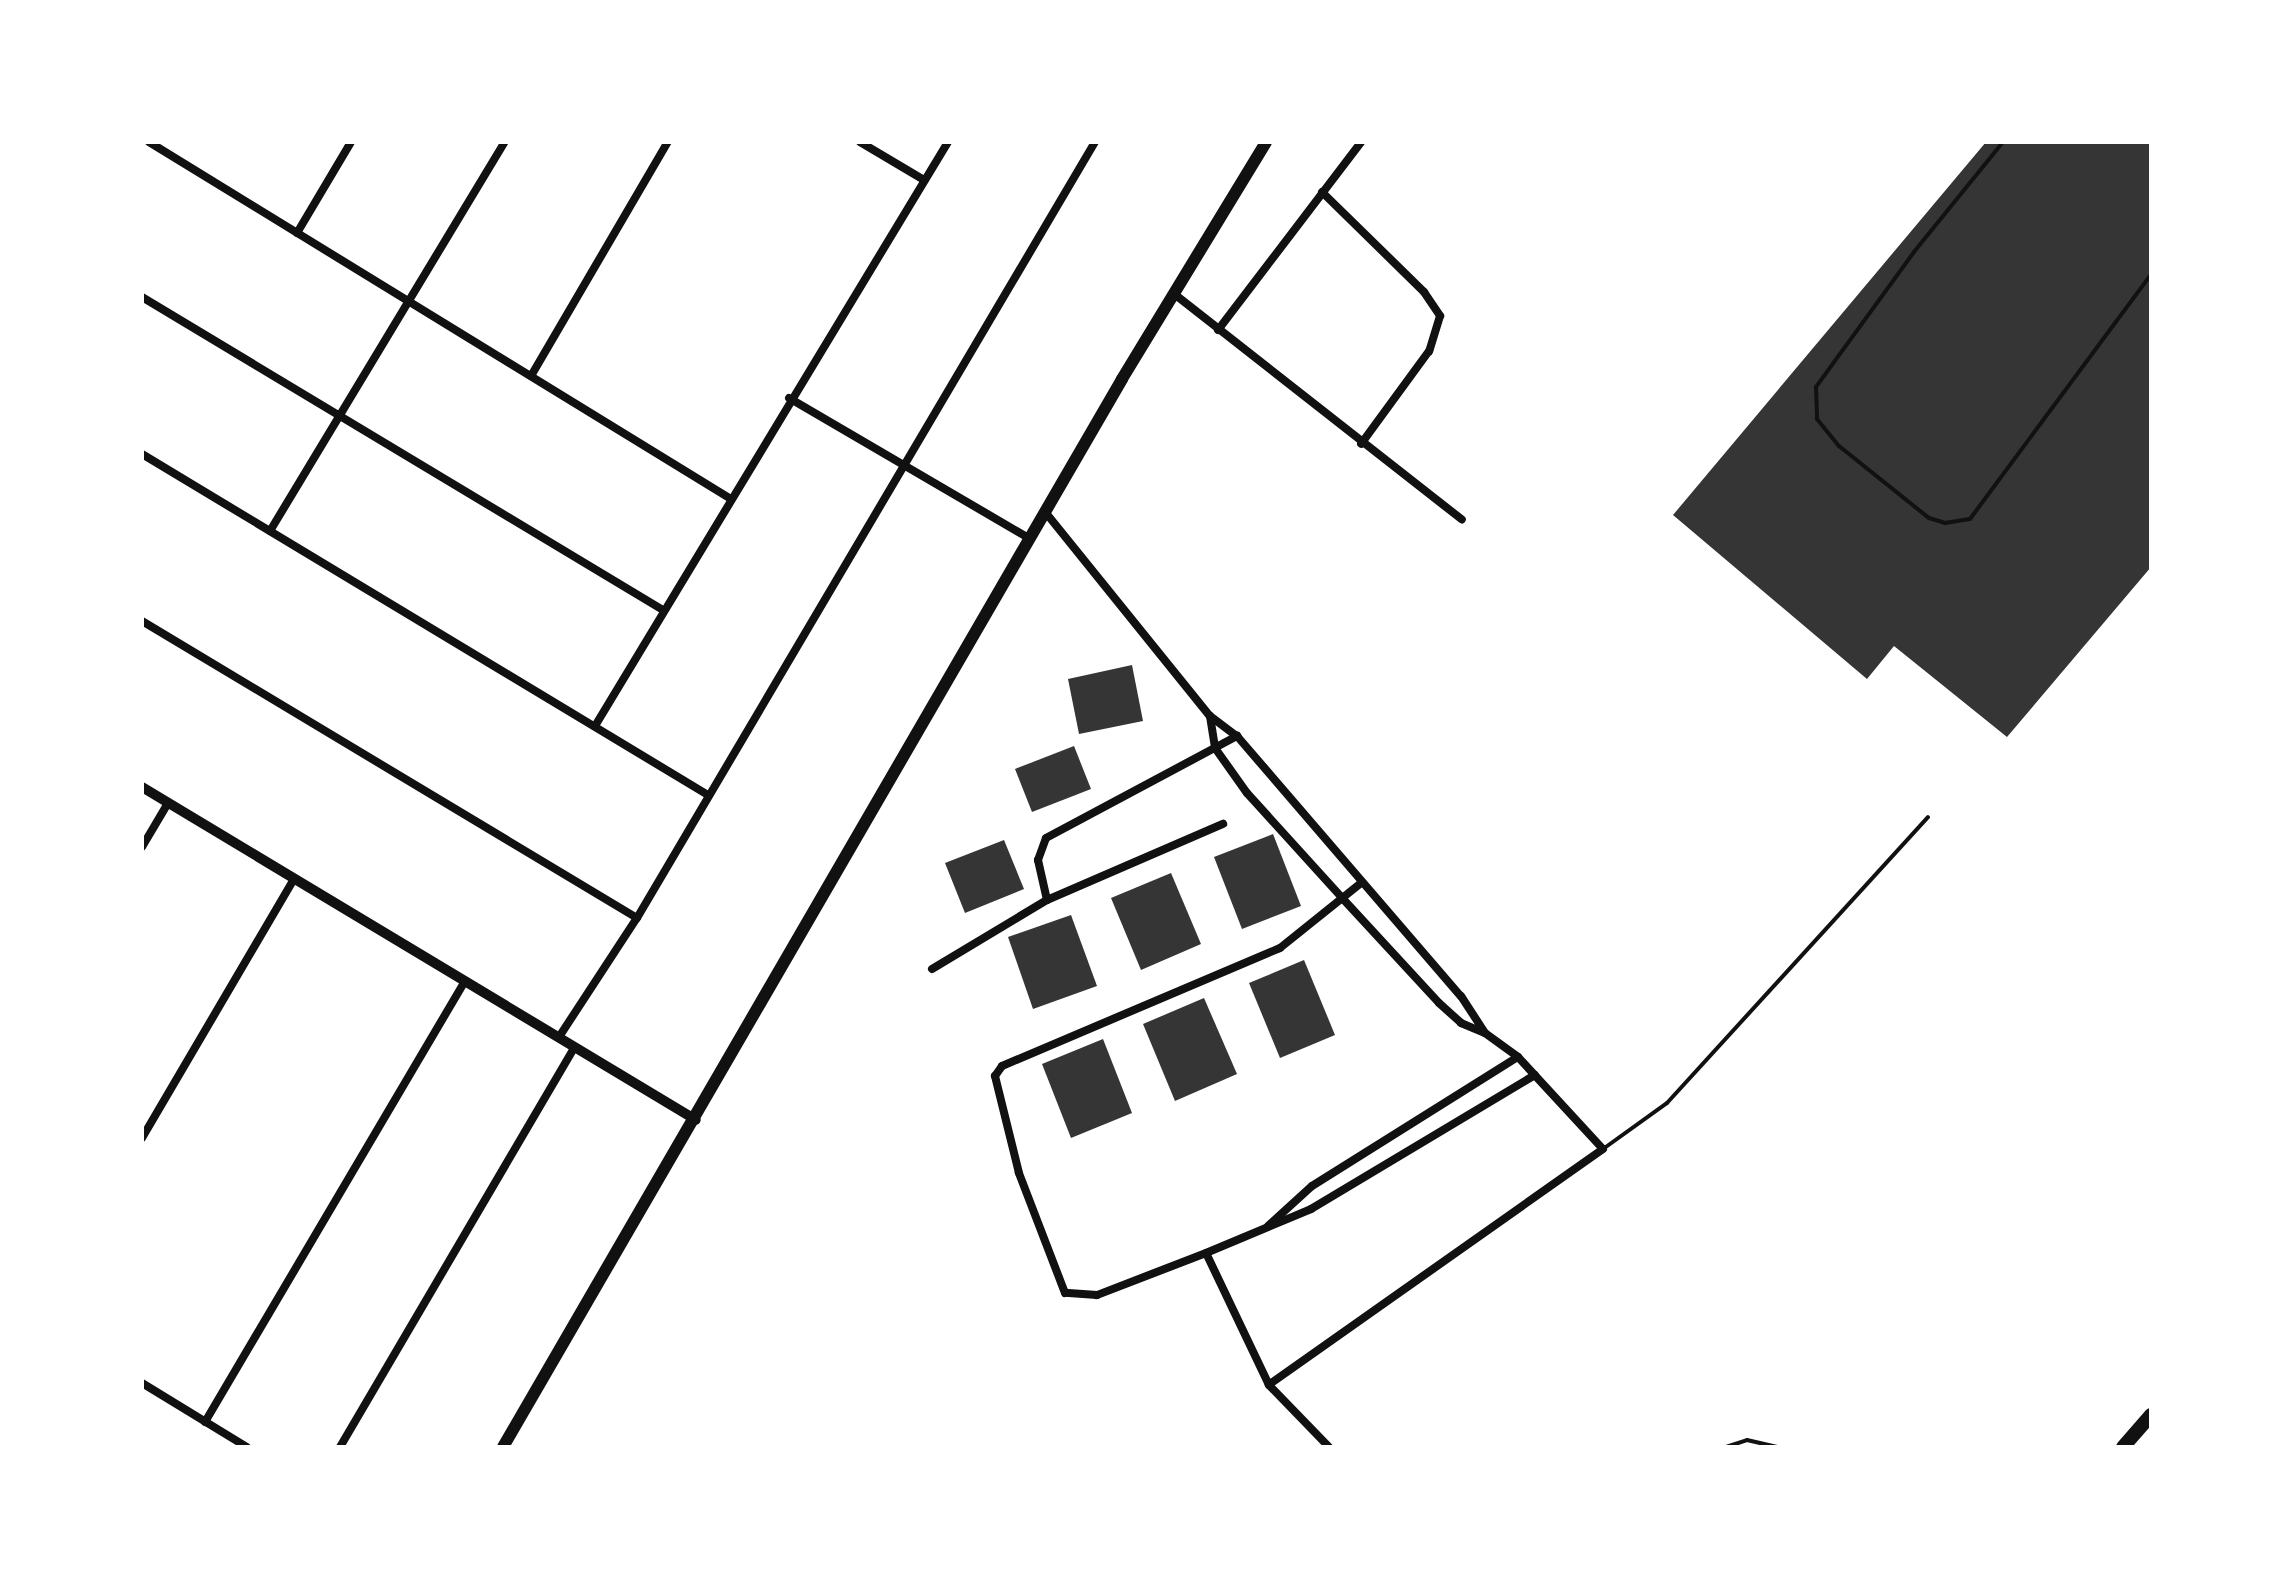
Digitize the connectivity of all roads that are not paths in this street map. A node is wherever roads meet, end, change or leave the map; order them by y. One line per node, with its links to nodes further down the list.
1 (149, 142): 13 (street)
2 (351, 142): 13 (street)
3 (505, 142): 17 (street)
4 (668, 142): 19 (street)
5 (860, 142): 11 (street)
6 (948, 142): 11 (street)
7 (1095, 142): 24 (street)
8 (1266, 142): 15 (main road)
9 (1361, 142): 12 (street)
10 (2003, 142): 14 (lane)
11 (924, 180): 20 (street)
12 (1322, 192): 18 (street); 22 (street)
13 (297, 233): 17 (street)
14 (2151, 274)
15 (1173, 293): 18 (street); 26 (main road)
16 (142, 297): 21 (street)
17 (407, 300): 19 (street); 21 (street)
18 (1218, 330): 22 (street)
19 (531, 376): 25 (street)
20 (789, 398): 24 (street); 25 (street)
21 (338, 416): 28 (street); 30 (street)
22 (1361, 444): 27 (street)
23 (142, 454): 28 (street)
24 (903, 465): 29 (street); 37 (street)
25 (731, 499): 30 (street)
26 (1046, 513): 29 (main road); 32 (street)
27 (1462, 520)
28 (270, 531): 33 (street)
29 (1030, 539): 54 (main road)
30 (663, 610): 33 (street)
31 (142, 621): 46 (street)
32 (1210, 716): 34 (street); 35 (street)
33 (595, 726): 37 (street)
34 (1237, 736): 35 (street); 43 (street)
35 (1215, 748): 44 (street); 45 (street)
36 (142, 787): 38 (street)
37 (708, 795): 46 (street)
38 (168, 803): 41 (street); 42 (street)
39 (1928, 817): 56 (lane)
40 (1223, 824): 44 (street)
41 (142, 847)
42 (294, 879): 48 (street); 55 (street)
43 (1361, 883): 45 (street); 49 (street)
44 (1047, 900): 47 (street)
45 (1344, 900): 49 (street); 58 (street)
46 (637, 918): 50 (street)
47 (932, 969)
48 (465, 981): 50 (street); 62 (street)
49 (1485, 1033): 52 (street)
50 (559, 1037): 51 (street)
51 (575, 1047): 54 (street); 64 (street)
52 (1518, 1057): 53 (street); 57 (street)
53 (1535, 1075): 56 (street); 57 (street)
54 (696, 1120): 65 (main road)
55 (142, 1138)
56 (1603, 1149): 60 (street)
57 (1268, 1226): 58 (street)
58 (1206, 1253): 60 (street)
59 (142, 1383): 62 (street)
60 (1269, 1385): 66 (street)
61 (2151, 1415): 69 (main road)
62 (205, 1422): 63 (street)
63 (247, 1447)
64 (340, 1447)
65 (503, 1447)
66 (1329, 1447)
67 (1726, 1447): 68 (lane)
68 (1777, 1447)
69 (2123, 1447)

